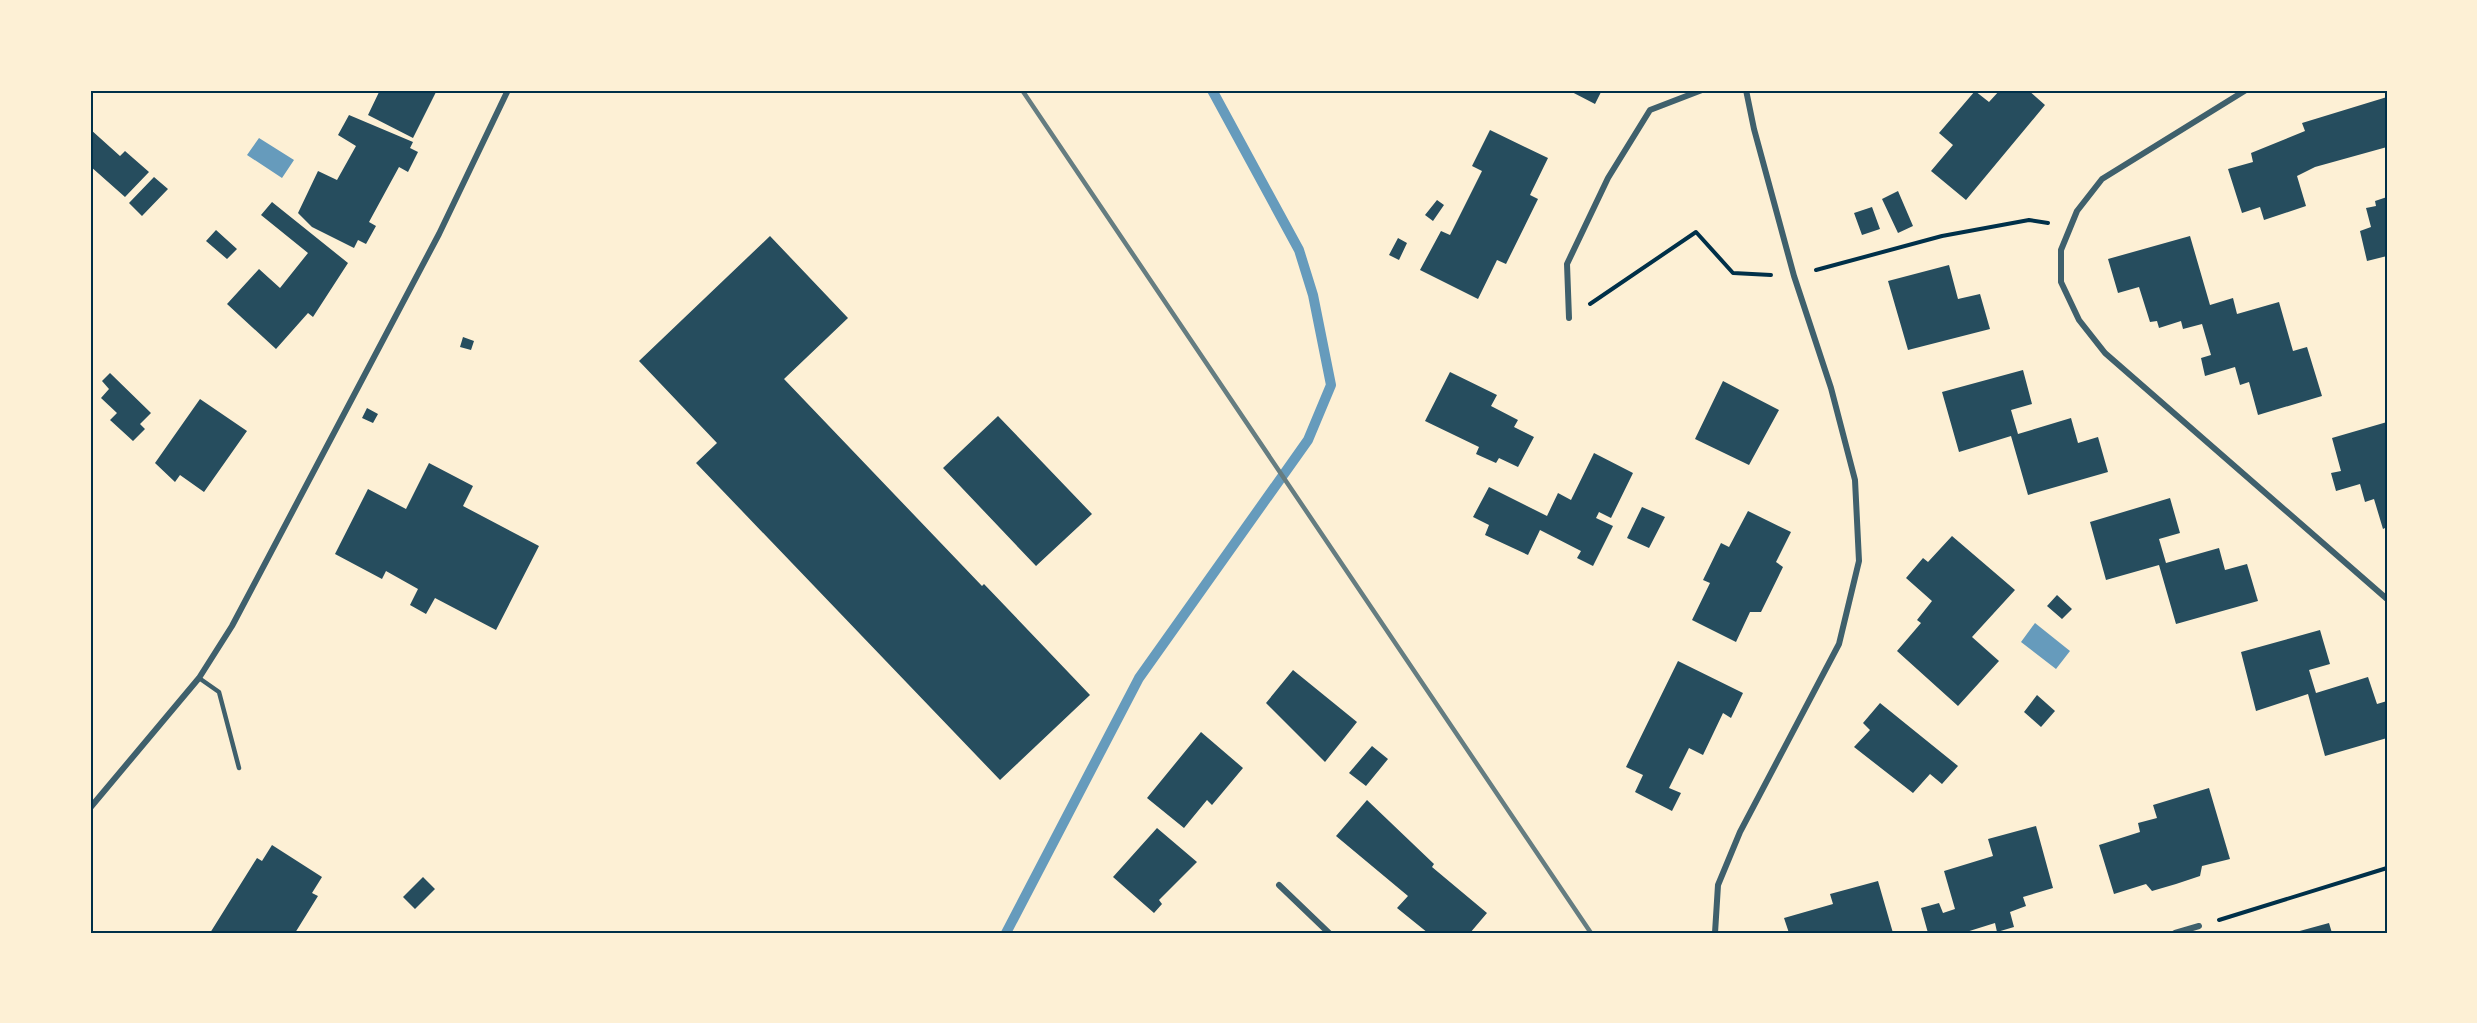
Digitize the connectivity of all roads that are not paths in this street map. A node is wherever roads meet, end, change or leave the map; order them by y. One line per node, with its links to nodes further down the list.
1 (508, 90): 7 (street)
2 (1702, 90): 5 (street)
3 (1746, 90): 13 (street)
4 (2246, 90): 6 (street)
5 (1569, 318)
6 (2387, 599)
7 (199, 678): 8 (lane); 9 (street)
8 (239, 768)
9 (90, 808)
10 (1279, 885): 12 (street)
11 (2199, 926): 14 (street)
12 (1329, 933)
13 (1715, 933)
14 (2175, 933)

